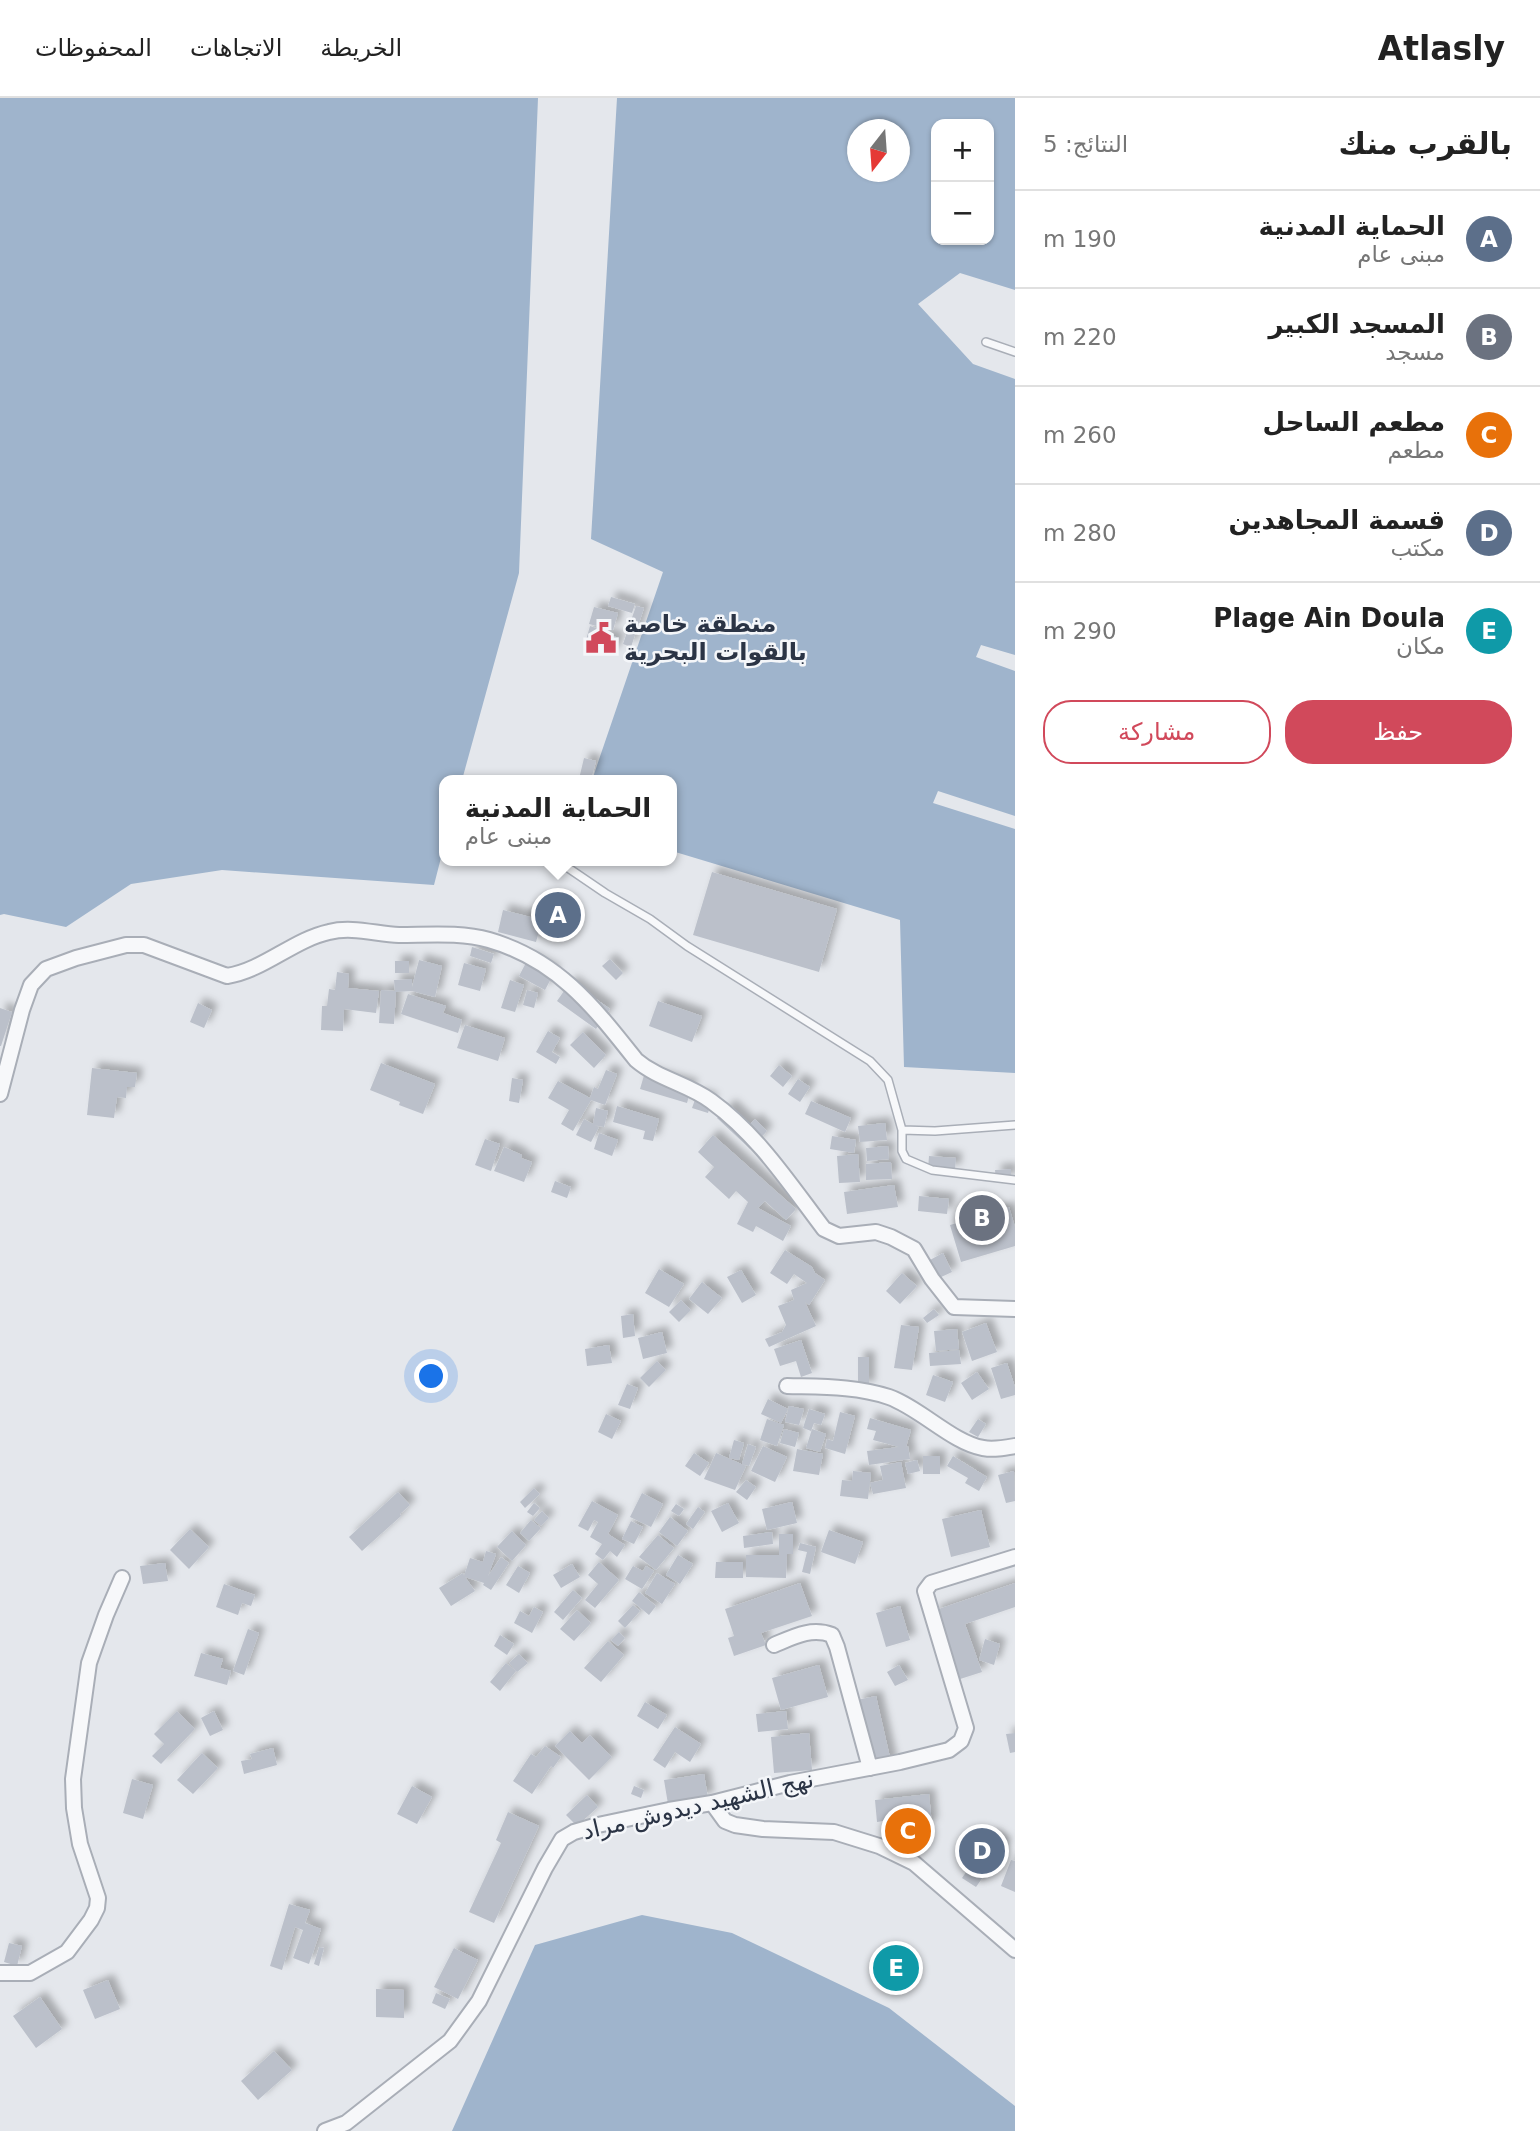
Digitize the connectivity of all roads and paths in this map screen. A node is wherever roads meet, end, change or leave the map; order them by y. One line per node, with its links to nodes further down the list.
1 (986, 342): 2 (lane)
2 (1015, 352)
3 (565, 866): 6 (lane)
4 (0, 1094): 8 (street)
5 (1015, 1125): 6 (lane)
6 (902, 1130): 7 (lane)
7 (1015, 1180)
8 (1015, 1310)
9 (787, 1386): 10 (street)
10 (1015, 1446)
11 (1015, 1557): 14 (street, نهج الشهيد ديدوش مراد)
12 (122, 1578): 17 (street)
13 (774, 1645): 14 (street)
14 (870, 1768): 15 (street, نهج الشهيد ديدوش مراد)
15 (712, 1803): 16 (street); 18 (street, نهج الشهيد ديدوش مراد)
16 (1015, 1950)
17 (0, 1973)
18 (326, 2131)

